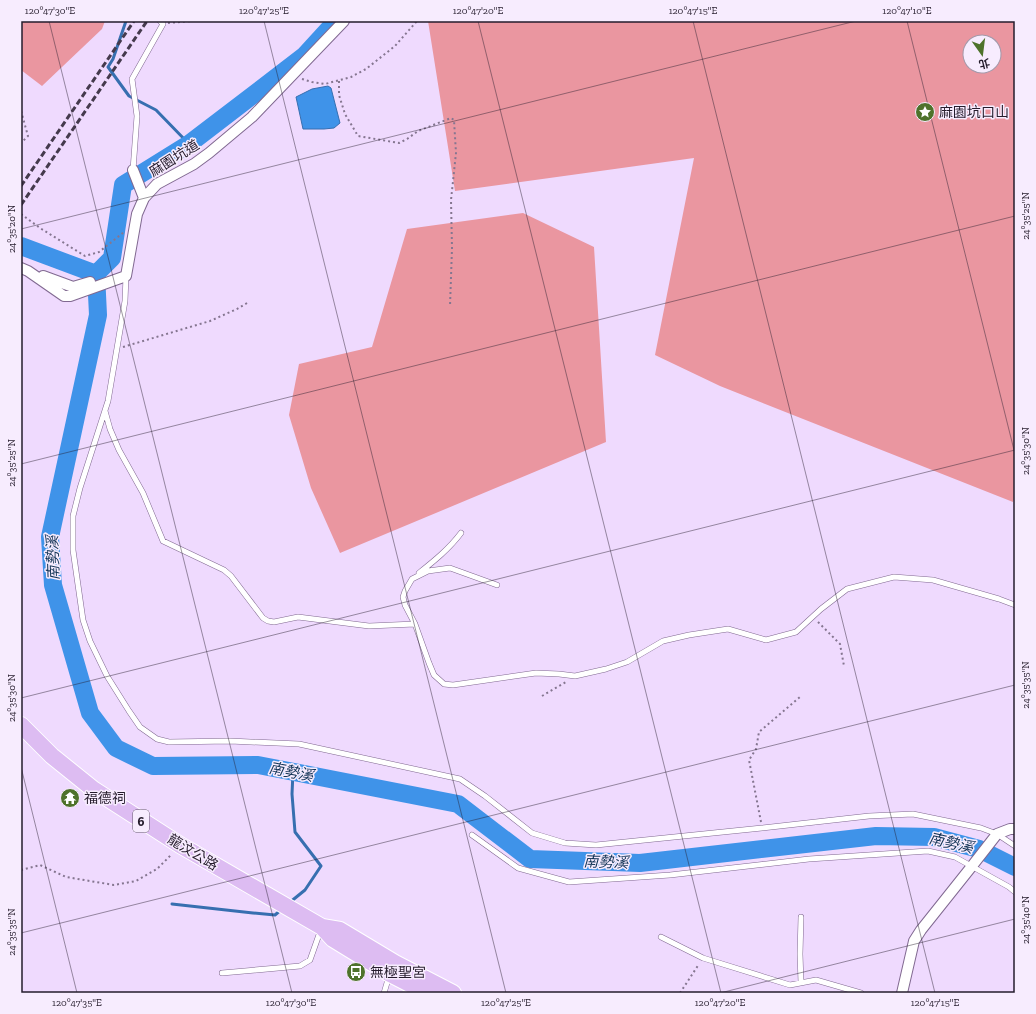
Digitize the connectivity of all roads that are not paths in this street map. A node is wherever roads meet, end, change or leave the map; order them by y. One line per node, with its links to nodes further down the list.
1 (344, 21): 4 (street, 麻園坑道)
2 (162, 22): 3 (lane)
3 (132, 170): 4 (street)
4 (143, 198): 6 (street, 麻園坑道)
5 (25, 270): 6 (street)
6 (126, 273): 7 (lane)
7 (105, 410): 12 (lane); 16 (lane)
8 (461, 533): 9 (lane)
9 (412, 579): 10 (lane); 12 (lane)
10 (497, 585)
11 (1015, 605): 12 (lane)
12 (415, 624)
13 (21, 725): 21 (main road, 龍汶公路 / 6)
14 (1015, 829): 16 (street)
15 (472, 834): 18 (lane)
16 (995, 837): 17 (lane); 18 (street)
17 (1015, 846)
18 (974, 865): 19 (lane); 30 (street)
19 (1015, 892)
20 (801, 917): 25 (lane)
21 (322, 927): 23 (main road, 6); 24 (lane)
22 (661, 938): 25 (lane)
23 (392, 968): 26 (lane); 27 (main road, 6); 28 (main road, 6)
24 (222, 973)
25 (801, 983): 29 (lane)
26 (384, 993)
27 (427, 993)
28 (453, 993)
29 (861, 993)
30 (902, 993)

